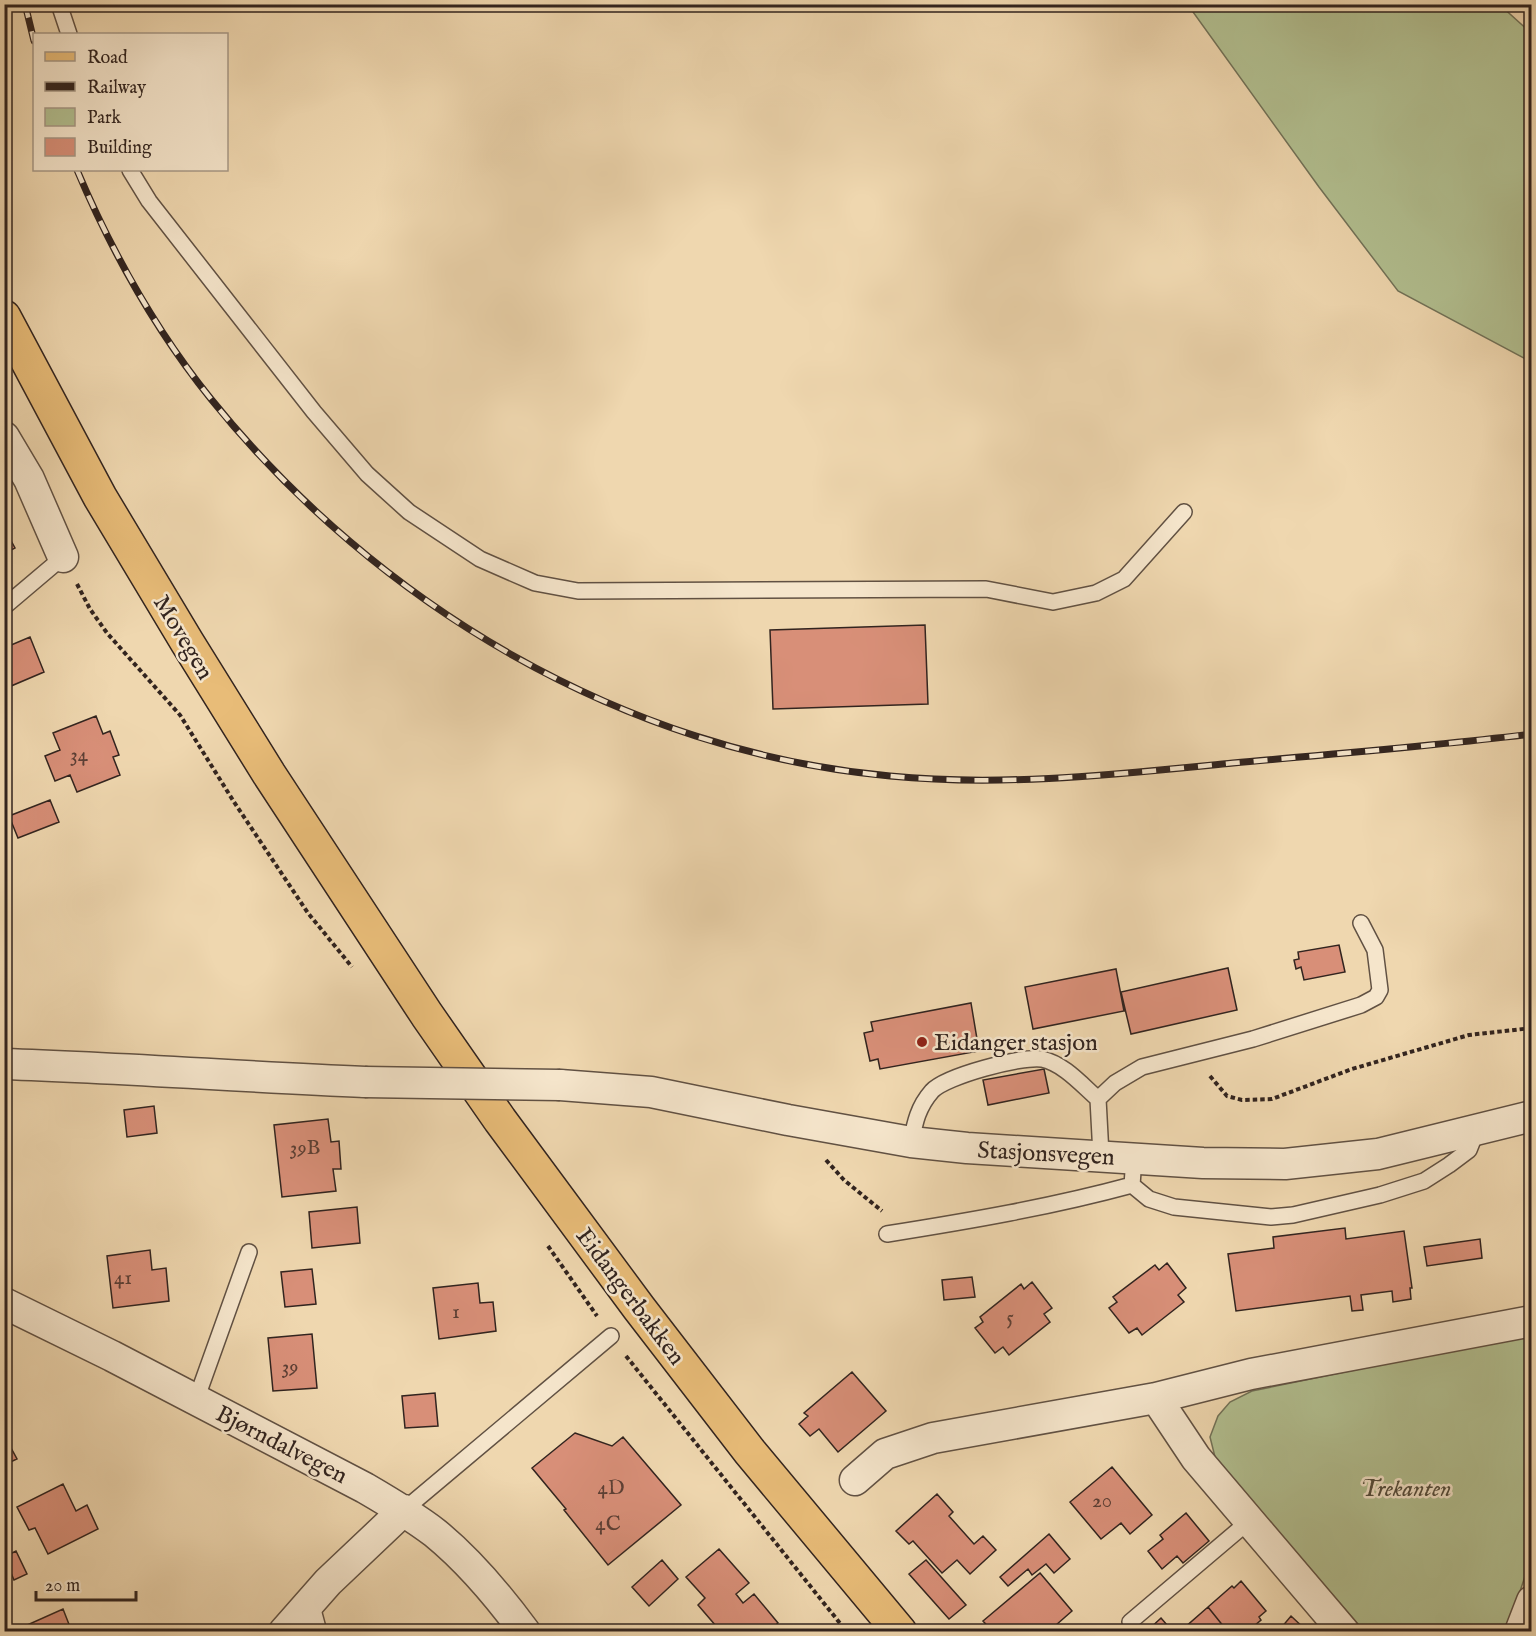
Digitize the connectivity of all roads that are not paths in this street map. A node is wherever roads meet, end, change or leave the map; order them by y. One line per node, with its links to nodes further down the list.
1 (59, 4): 2 (lane)
2 (69, 33)
3 (131, 171): 6 (lane)
4 (4, 317): 10 (main road, Movegen)
5 (4, 437): 7 (street)
6 (1184, 512)
7 (63, 557): 8 (lane)
8 (4, 607)
9 (1361, 923): 12 (lane)
10 (381, 946): 34 (main road, Eidangerbakken)
11 (4, 1065): 15 (street, Stasjonsvegen, bridge)
12 (1098, 1099): 15 (lane); 16 (lane)
13 (1532, 1116): 14 (street, Stasjonsvegen)
14 (1477, 1130): 17 (street, Stasjonsvegen); 17 (lane)
15 (911, 1142): 16 (street, Stasjonsvegen)
16 (1101, 1155): 17 (street, Stasjonsvegen)
17 (1133, 1171): 18 (lane)
18 (887, 1234)
19 (249, 1252): 24 (lane)
20 (4, 1303): 24 (street, Bjørndalvegen)
21 (1532, 1321): 23 (street)
22 (611, 1336): 26 (lane)
23 (1156, 1398): 25 (street); 27 (street)
24 (196, 1400): 26 (street, Bjørndalvegen)
25 (855, 1479)
26 (404, 1510): 29 (street); 33 (street, Bjørndalvegen)
27 (1248, 1522): 30 (lane); 35 (street)
28 (1532, 1601): 36 (street)
29 (311, 1602): 31 (street); 32 (lane)
30 (1130, 1622)
31 (284, 1632)
32 (319, 1632)
33 (525, 1632)
34 (900, 1632)
35 (1344, 1632)
36 (1520, 1632)

